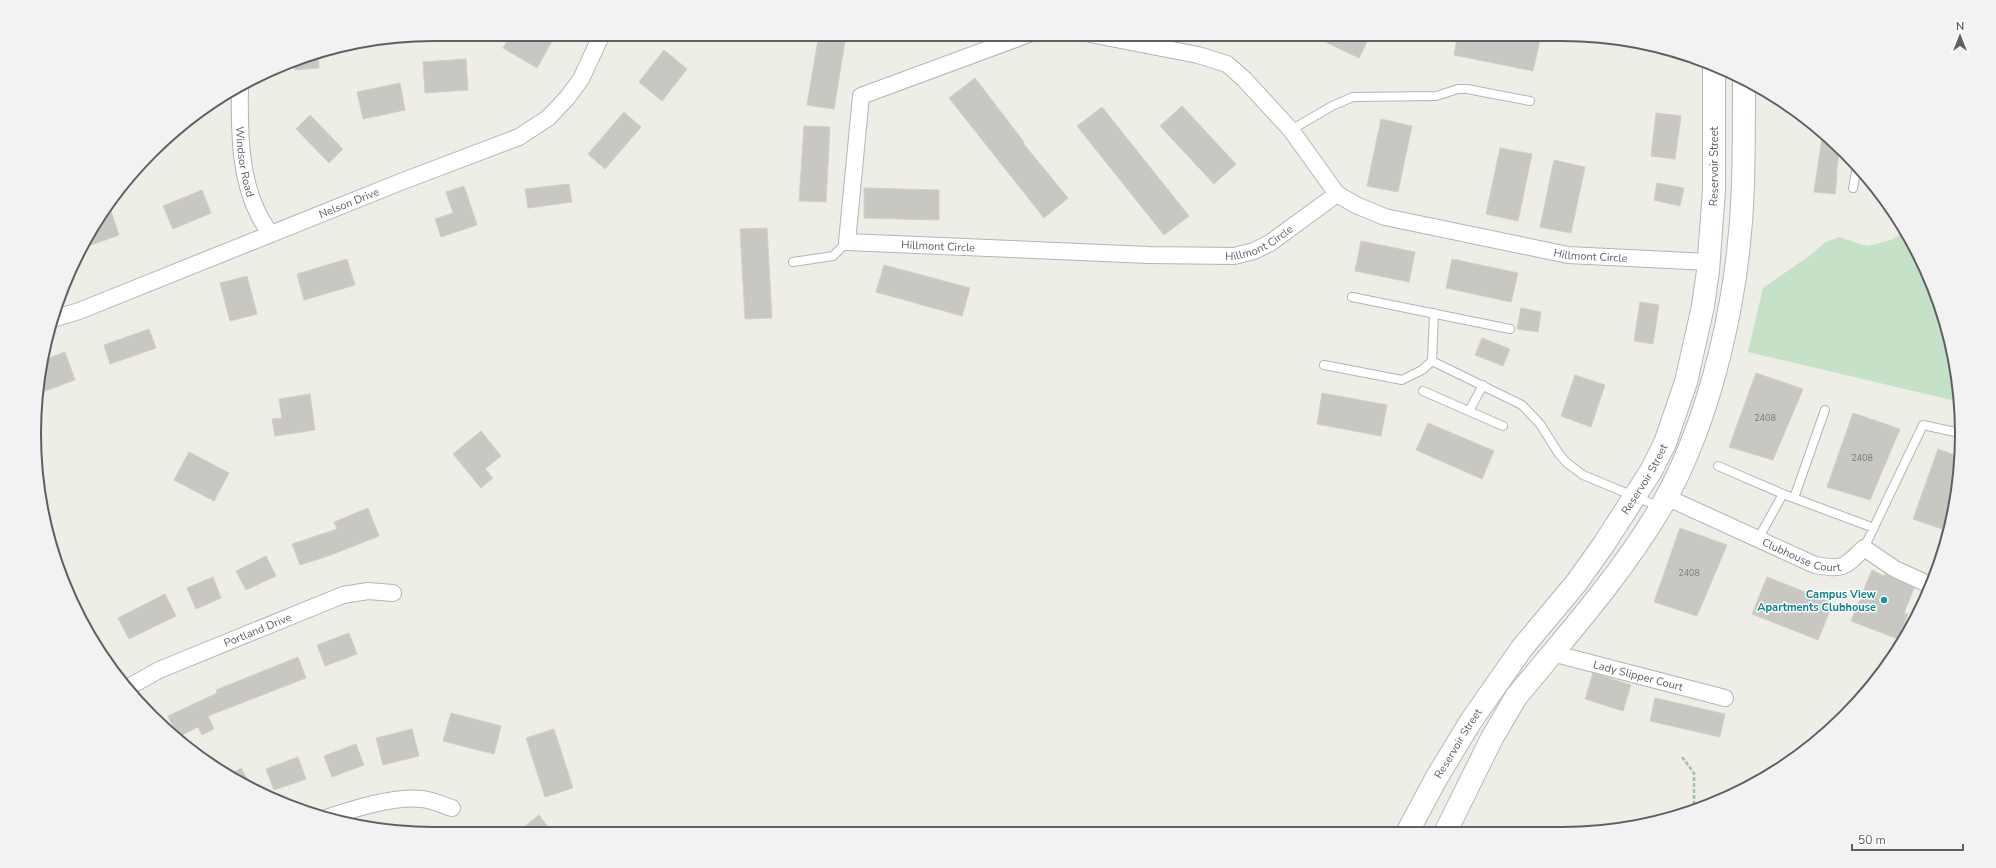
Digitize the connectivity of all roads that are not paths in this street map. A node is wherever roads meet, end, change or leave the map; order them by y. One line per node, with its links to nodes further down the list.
1 (599, 41): 12 (street, Nelson Drive)
2 (1009, 41): 13 (street)
3 (1126, 41): 8 (street, Hillmont Circle)
4 (1714, 72): 15 (main road, Reservoir Street)
5 (1744, 86): 32 (main road)
6 (240, 92): 12 (street, Windsor Road)
7 (1530, 100): 8 (lane)
8 (1291, 130): 11 (street, Hillmont Circle)
9 (1856, 174): 10 (lane)
10 (1853, 188)
11 (1337, 194): 13 (street, Hillmont Circle); 15 (street, Hillmont Circle)
12 (272, 234): 18 (street, Nelson Drive)
13 (847, 242): 14 (lane)
14 (793, 262)
15 (1709, 262): 30 (main road, Reservoir Street)
16 (1352, 297): 17 (lane)
17 (1434, 313): 19 (lane); 20 (lane)
18 (59, 317)
19 (1510, 329)
20 (1432, 361): 21 (lane); 22 (lane)
21 (1324, 365)
22 (1483, 385): 25 (lane); 30 (lane)
23 (1423, 391): 25 (lane)
24 (1825, 410): 31 (lane)
25 (1469, 411): 26 (lane)
26 (1503, 426)
27 (1955, 433): 33 (lane)
28 (1718, 466): 29 (lane)
29 (1783, 494): 31 (lane); 34 (lane)
30 (1636, 496): 32 (lane); 43 (main road, Reservoir Street)
31 (1794, 498): 33 (lane)
32 (1663, 502): 34 (street, Clubhouse Court); 38 (main road)
33 (1874, 528): 35 (lane)
34 (1758, 539): 35 (street, Clubhouse Court)
35 (1864, 548): 36 (street)
36 (1925, 583)
37 (393, 593): 39 (street, Portland Drive)
38 (1552, 653): 40 (street, Lady Slipper Court); 44 (main road)
39 (132, 685)
40 (1725, 698)
41 (452, 808): 42 (street)
42 (337, 815)
43 (1410, 827)
44 (1448, 827)

